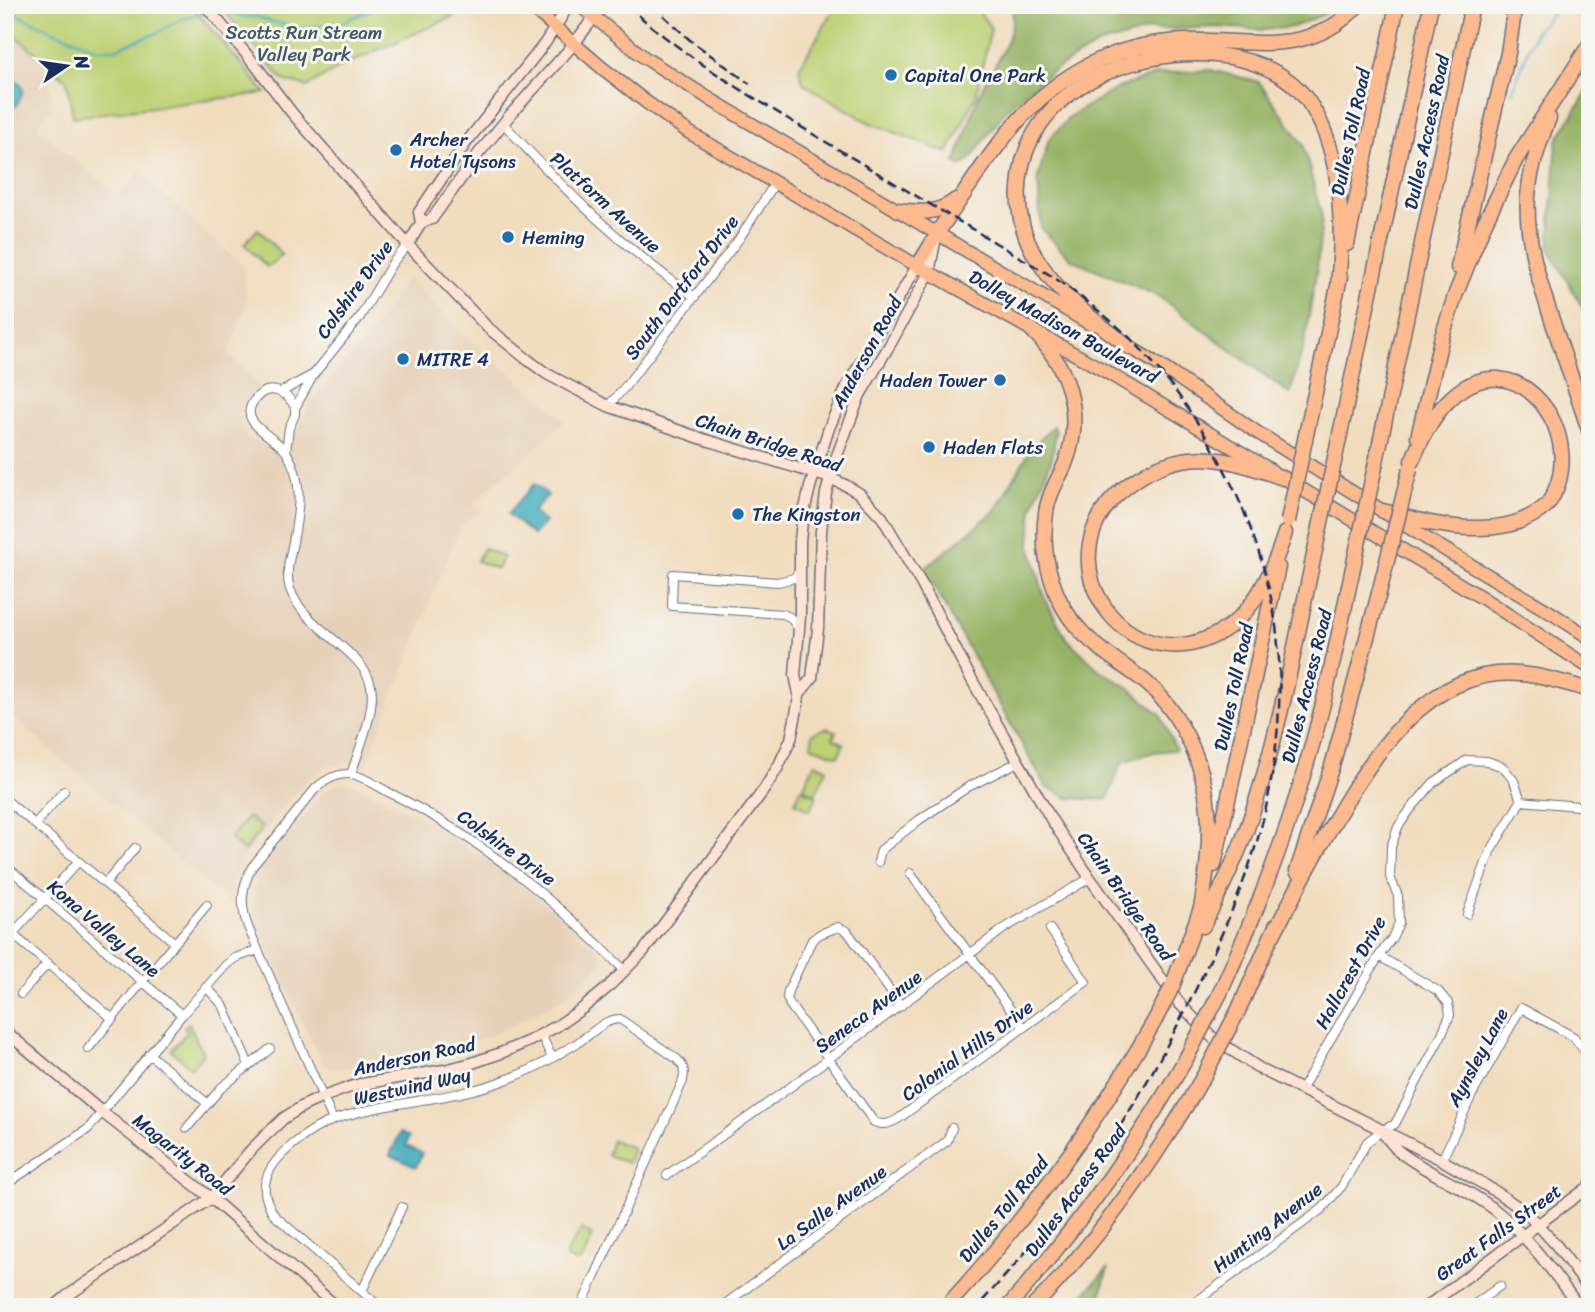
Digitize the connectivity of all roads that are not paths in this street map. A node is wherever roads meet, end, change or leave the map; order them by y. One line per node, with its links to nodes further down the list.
1 (205, 5): 22 (street, Chain Bridge Road)
2 (529, 5): 12 (main road, Dolley Madison Boulevard)
3 (569, 5): 12 (street, Colshire Drive)
4 (579, 5): 11 (main road, Dolley Madison Boulevard)
5 (603, 5): 11 (street, Colshire Drive)
6 (1358, 5): 18 (highway)
7 (1396, 5): 25 (highway, Dulles Toll Road)
8 (1431, 5): 77 (highway, Dulles Access Road, bridge)
9 (1472, 5): 124 (highway, Dulles Access Road, bridge)
10 (1515, 5): 28 (highway)
11 (593, 17): 13 (street, Colshire Drive); 19 (main road, Dolley Madison Boulevard)
12 (555, 28): 13 (main road, Dolley Madison Boulevard); 20 (street, Colshire Drive)
13 (573, 44): 16 (street, Colshire Drive); 17 (main road, Dolley Madison Boulevard)
14 (1590, 44): 15 (highway)
15 (1572, 72): 28 (highway); 35 (highway)
16 (503, 124): 20 (street, Colshire Drive); 26 (street, Platform Avenue)
17 (775, 183): 23 (main road, Dolley Madison Boulevard); 26 (street, South Dartford Drive)
18 (968, 190): 19 (highway); 21 (highway)
19 (898, 210): 21 (main road, Dolley Madison Boulevard)
20 (421, 223): 22 (street, Colshire Drive)
21 (937, 233): 23 (main road); 24 (street, Anderson Road); 29 (main road, Dolley Madison Boulevard)
22 (408, 245): 30 (street, Colshire Drive); 32 (street, Chain Bridge Road)
23 (916, 266): 24 (main road, Dolley Madison Boulevard); 39 (street, Anderson Road)
24 (929, 273): 27 (main road, Dolley Madison Boulevard); 40 (street, Anderson Road)
25 (1338, 286): 29 (highway); 43 (highway, Dulles Toll Road, bridge)
26 (695, 297): 32 (street, South Dartford Drive)
27 (1031, 329): 41 (main road, Dolley Madison Boulevard); 68 (highway)
28 (1441, 340): 38 (highway)
29 (1131, 348): 42 (main road, Dolley Madison Boulevard)
30 (313, 374): 31 (street, Colshire Drive); 33 (street, Colshire Drive)
31 (281, 391): 33 (street); 36 (street, Colshire Drive)
32 (608, 407): 39 (street, Chain Bridge Road)
33 (295, 408): 34 (street, Colshire Drive)
34 (289, 428): 36 (street); 37 (street, Colshire Drive)
35 (1590, 433)
36 (267, 435): 37 (street, Colshire Drive)
37 (286, 451): 51 (street, Colshire Drive)
38 (1411, 465): 42 (highway); 73 (highway, bridge)
39 (815, 473): 40 (street, Chain Bridge Road); 44 (street, Anderson Road)
40 (830, 478): 49 (street, Anderson Road); 50 (street, Chain Bridge Road)
41 (1283, 478): 43 (highway); 47 (main road, Dolley Madison Boulevard)
42 (1383, 511): 46 (main road, Dolley Madison Boulevard)
43 (1287, 527): 68 (highway, Dulles Toll Road)
44 (800, 570): 45 (street, Anderson Road); 45 (street)
45 (799, 629): 49 (street, Anderson Road)
46 (1590, 638)
47 (1590, 668)
48 (1590, 690): 73 (highway)
49 (799, 694): 81 (street, Anderson Road)
50 (1018, 762): 60 (street); 64 (street, Chain Bridge Road)
51 (351, 774): 76 (street); 81 (street, Colshire Drive)
52 (64, 791): 57 (street)
53 (5, 799): 57 (street)
54 (1521, 802): 55 (street); 69 (street); 79 (street, Hallcrest Drive)
55 (1590, 807)
56 (1590, 819): 62 (street)
57 (35, 824): 59 (street)
58 (135, 848): 65 (street)
59 (78, 862): 65 (street); 66 (street)
60 (878, 862)
61 (5, 865): 66 (street, Kona Valley Lane)
62 (1590, 865)
63 (910, 873): 78 (street)
64 (1090, 878): 78 (street, Seneca Avenue); 99 (street, Chain Bridge Road)
65 (105, 884): 75 (street)
66 (46, 899): 72 (street); 82 (street, Kona Valley Lane)
67 (207, 905): 75 (street)
68 (1200, 914): 77 (highway, Dulles Toll Road)
69 (1467, 914)
70 (5, 928): 72 (street)
71 (1049, 929): 89 (street, Colonial Hills Drive)
72 (13, 934): 74 (street); 80 (street)
73 (1273, 935): 125 (highway, bridge)
74 (5, 942)
75 (175, 943): 82 (street)
76 (258, 950): 83 (street); 100 (street)
77 (1188, 953): 84 (highway, Dulles Access Road)
78 (970, 954): 86 (street, Seneca Avenue); 89 (street)
79 (1379, 956): 99 (street, Hallcrest Drive); 106 (street, Hunting Avenue)
80 (48, 963): 85 (street); 88 (street)
81 (625, 971): 91 (street, Anderson Road)
82 (142, 982): 87 (street, Kona Valley Lane); 88 (street)
83 (206, 987): 87 (street); 98 (street)
84 (1172, 987): 123 (highway, Dulles Toll Road, bridge)
85 (21, 995)
86 (901, 1006): 97 (street, Seneca Avenue); 97 (street, Colonial Hills Drive)
87 (182, 1015): 94 (street)
88 (113, 1019): 92 (street)
89 (1024, 1028): 97 (street, Colonial Hills Drive)
90 (5, 1031): 102 (street, Magarity Road)
91 (541, 1034): 95 (street); 100 (street, Anderson Road)
92 (88, 1049)
93 (270, 1049): 98 (street)
94 (149, 1055): 101 (street); 102 (street)
95 (552, 1058): 103 (street, Westwind Way); 121 (street, Westwind Way)
96 (1590, 1058): 107 (street, Aynsley Lane)
97 (829, 1059): 108 (street, Seneca Avenue)
98 (250, 1065): 101 (street)
99 (1301, 1090): 106 (street, Chain Bridge Road)
100 (323, 1097): 103 (street); 111 (street, Anderson Road)
101 (208, 1104): 104 (street)
102 (103, 1113): 109 (street); 111 (street, Magarity Road)
103 (333, 1120): 117 (street, Westwind Way)
104 (187, 1128)
105 (952, 1128): 122 (street, La Salle Avenue)
106 (1381, 1131): 107 (street, Chain Bridge Road); 114 (street, Chain Bridge Road); 126 (street, Hunting Avenue)
107 (1442, 1160): 113 (street, Chain Bridge Road)
108 (667, 1175)
109 (5, 1185)
110 (1590, 1186): 113 (street, Great Falls Street)
111 (211, 1198): 118 (street, Anderson Road); 119 (street, Magarity Road)
112 (402, 1207): 117 (street)
113 (1538, 1225): 114 (street, Great Falls Street); 116 (street, Chain Bridge Road)
114 (1523, 1236): 127 (street, Great Falls Street); 129 (street, Chain Bridge Road)
115 (1500, 1286): 128 (street)
116 (1590, 1290)
117 (362, 1291): 120 (street, Westwind Way)
118 (54, 1307)
119 (337, 1307)
120 (380, 1307)
121 (581, 1307)
122 (721, 1307)
123 (946, 1307)
124 (1008, 1307)
125 (1033, 1307)
126 (1189, 1307)
127 (1426, 1307)
128 (1471, 1307)
129 (1579, 1307)

